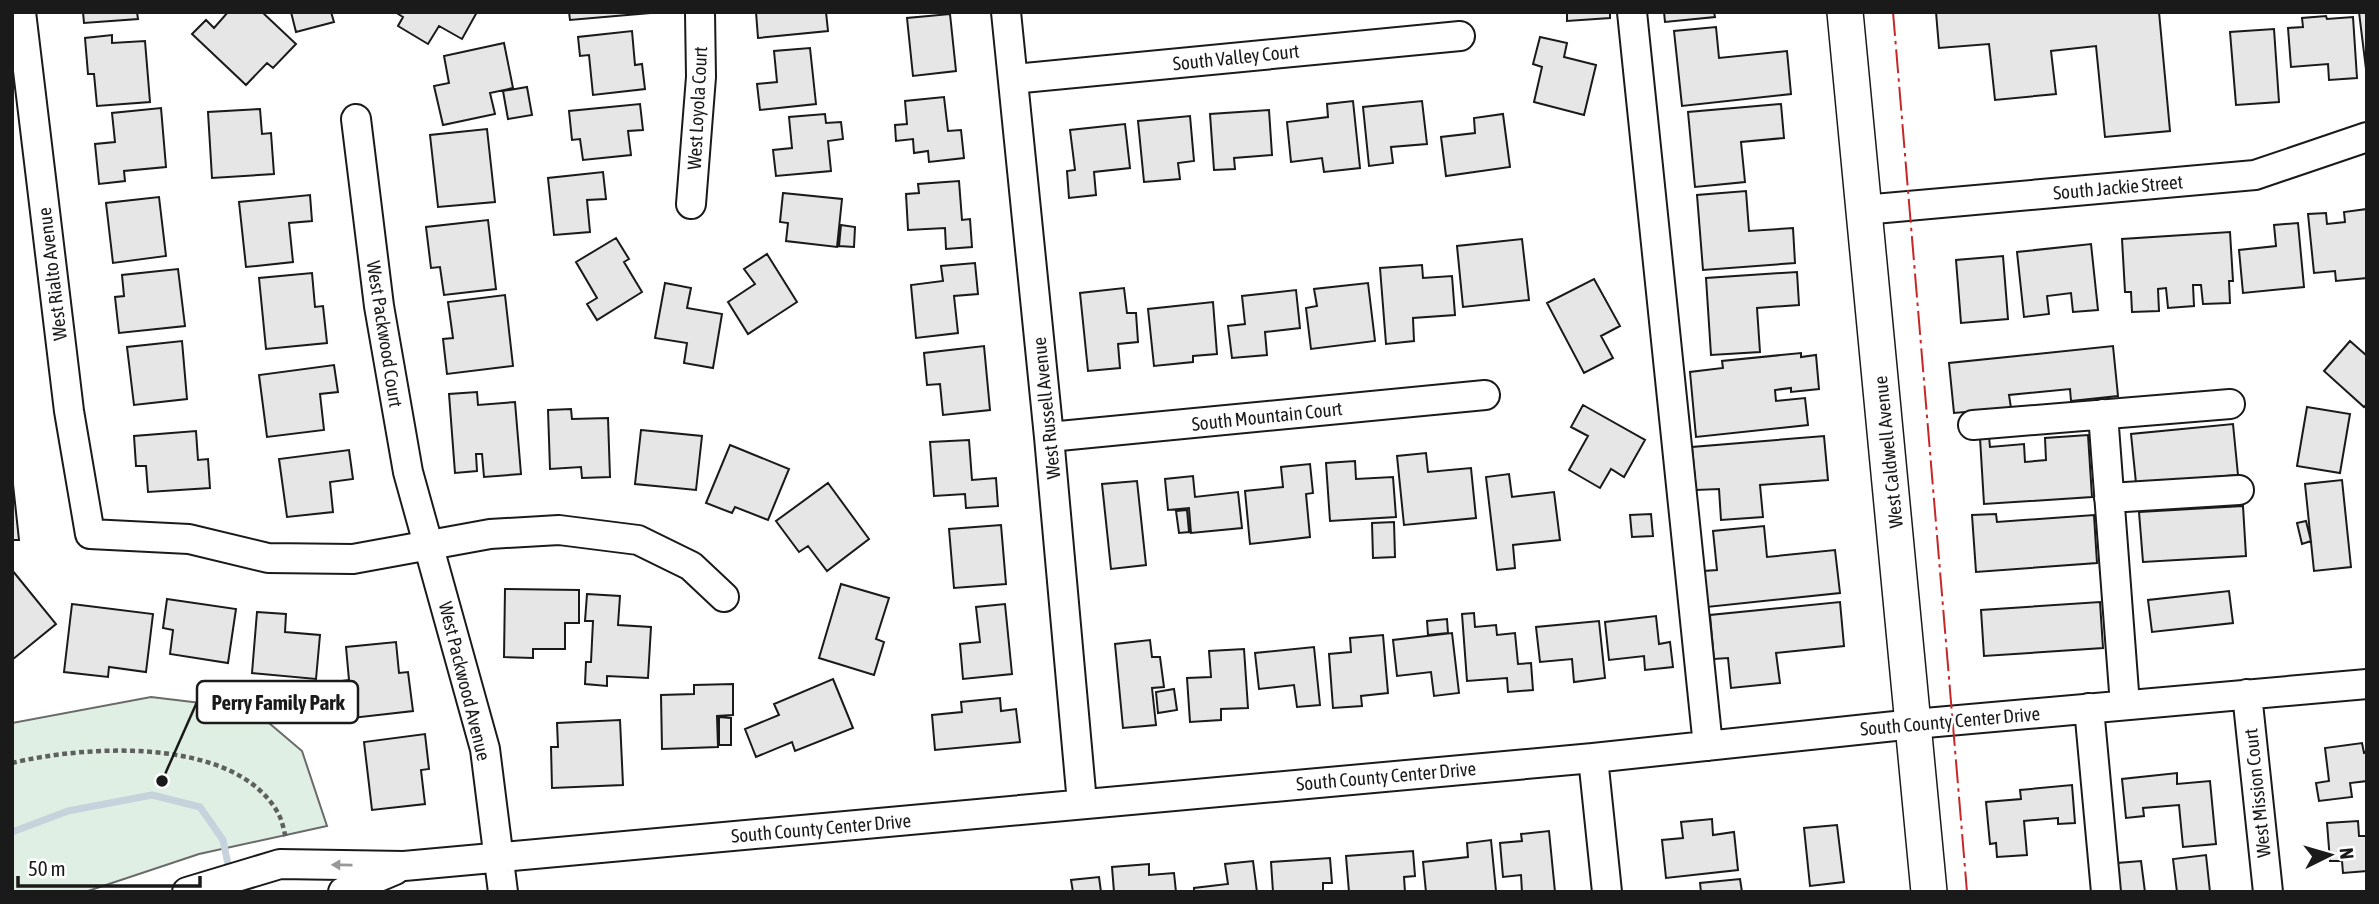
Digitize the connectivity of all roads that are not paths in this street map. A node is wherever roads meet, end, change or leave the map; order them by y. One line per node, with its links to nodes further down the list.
1 (22, 12): 19 (street, West Rialto Avenue)
2 (700, 12): 10 (street, West Loyola Court)
3 (1006, 12): 7 (street, West Russell Avenue)
4 (1632, 12): 26 (street)
5 (1845, 12): 11 (main road, West Caldwell Avenue)
6 (1460, 36): 7 (street, South Valley Court)
7 (1013, 79): 16 (street, West Russell Avenue)
8 (356, 119): 19 (street, West Packwood Court)
9 (2367, 137): 11 (street, South Jackie Street)
10 (691, 204)
11 (1863, 209): 25 (main road, West Caldwell Avenue)
12 (1485, 395): 16 (street, South Mountain Court)
13 (2230, 404): 14 (street)
14 (2103, 414): 15 (street); 18 (street)
15 (1973, 425)
16 (1049, 437): 28 (street, West Russell Avenue)
17 (2239, 490): 18 (street)
18 (2109, 498): 23 (street)
19 (430, 547): 20 (street); 29 (street, West Packwood Avenue)
20 (724, 597)
21 (2367, 684): 22 (street, South County Center Drive)
22 (2247, 694): 23 (street, South County Center Drive); 37 (street, West Mission Court)
23 (2124, 705): 24 (street, South County Center Drive)
24 (2089, 708): 25 (street, South County Center Drive); 36 (street)
25 (1914, 724): 26 (street, South County Center Drive); 35 (main road, West Caldwell Avenue)
26 (1708, 746): 27 (street, South County Center Drive)
27 (1594, 758): 28 (street, South County Center Drive); 34 (street)
28 (1082, 803): 29 (street, South County Center Drive)
29 (499, 858): 30 (street, South County Center Drive); 33 (street, West Packwood Avenue)
30 (404, 866): 31 (street, South County Center Drive, one-way to 31); 32 (street, South County Center Drive)
31 (187, 892)
32 (343, 892)
33 (503, 892)
34 (1607, 892)
35 (1930, 892)
36 (2106, 892)
37 (2268, 892)

